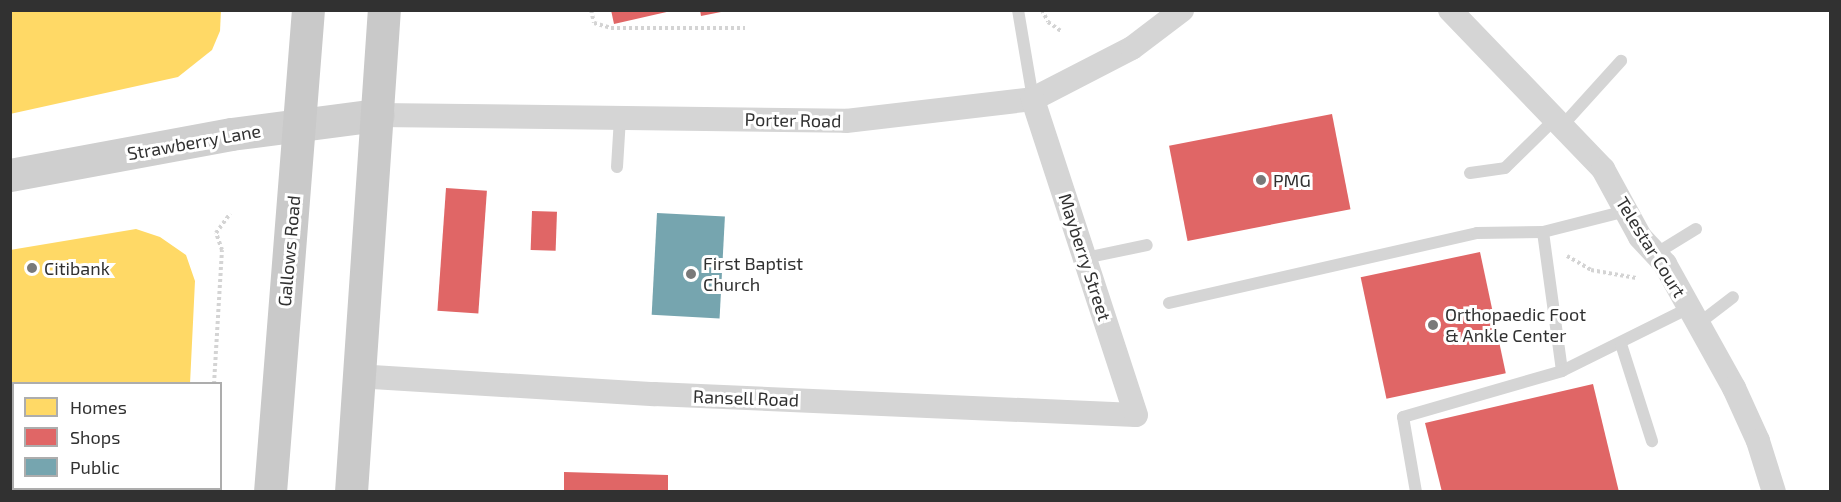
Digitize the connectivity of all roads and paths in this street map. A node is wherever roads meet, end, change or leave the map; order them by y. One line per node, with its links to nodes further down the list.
1 (308, 10): 15 (main road, Gallows Road)
2 (384, 10): 12 (main road)
3 (591, 10): 8 (path)
4 (1017, 10): 11 (lane)
5 (1042, 10): 9 (path)
6 (1182, 10): 11 (street, Porter Road)
7 (1450, 10): 14 (street, Telestar Court)
8 (745, 28)
9 (1061, 31)
10 (1622, 62): 14 (lane)
11 (1033, 99): 13 (street, Porter Road); 26 (street, Mayberry Street)
12 (378, 115): 13 (street, Porter Road); 15 (street, Strawberry Lane); 33 (main road)
13 (620, 118): 16 (lane)
14 (1558, 122): 17 (lane); 19 (street, Telestar Court)
15 (300, 124): 18 (street, Strawberry Lane); 37 (main road, Gallows Road)
16 (617, 166)
17 (1470, 173)
18 (10, 175)
19 (1626, 211): 22 (lane); 24 (street, Telestar Court)
20 (230, 214): 34 (path)
21 (1696, 229): 24 (lane)
22 (1543, 232): 29 (lane); 32 (lane)
23 (1147, 245): 26 (lane)
24 (1655, 254): 30 (street, Telestar Court)
25 (1566, 256): 27 (path)
26 (1085, 258): 35 (street, Mayberry Street)
27 (1636, 278)
28 (1733, 297): 30 (lane)
29 (1169, 303)
30 (1694, 316): 31 (lane); 40 (street, Telestar Court)
31 (1621, 344): 32 (lane); 36 (lane)
32 (1562, 371): 39 (lane)
33 (356, 376): 35 (street, Ransell Road); 38 (main road)
34 (214, 382)
35 (1136, 415)
36 (1652, 441)
37 (270, 492)
38 (351, 492)
39 (1416, 492)
40 (1774, 492)

